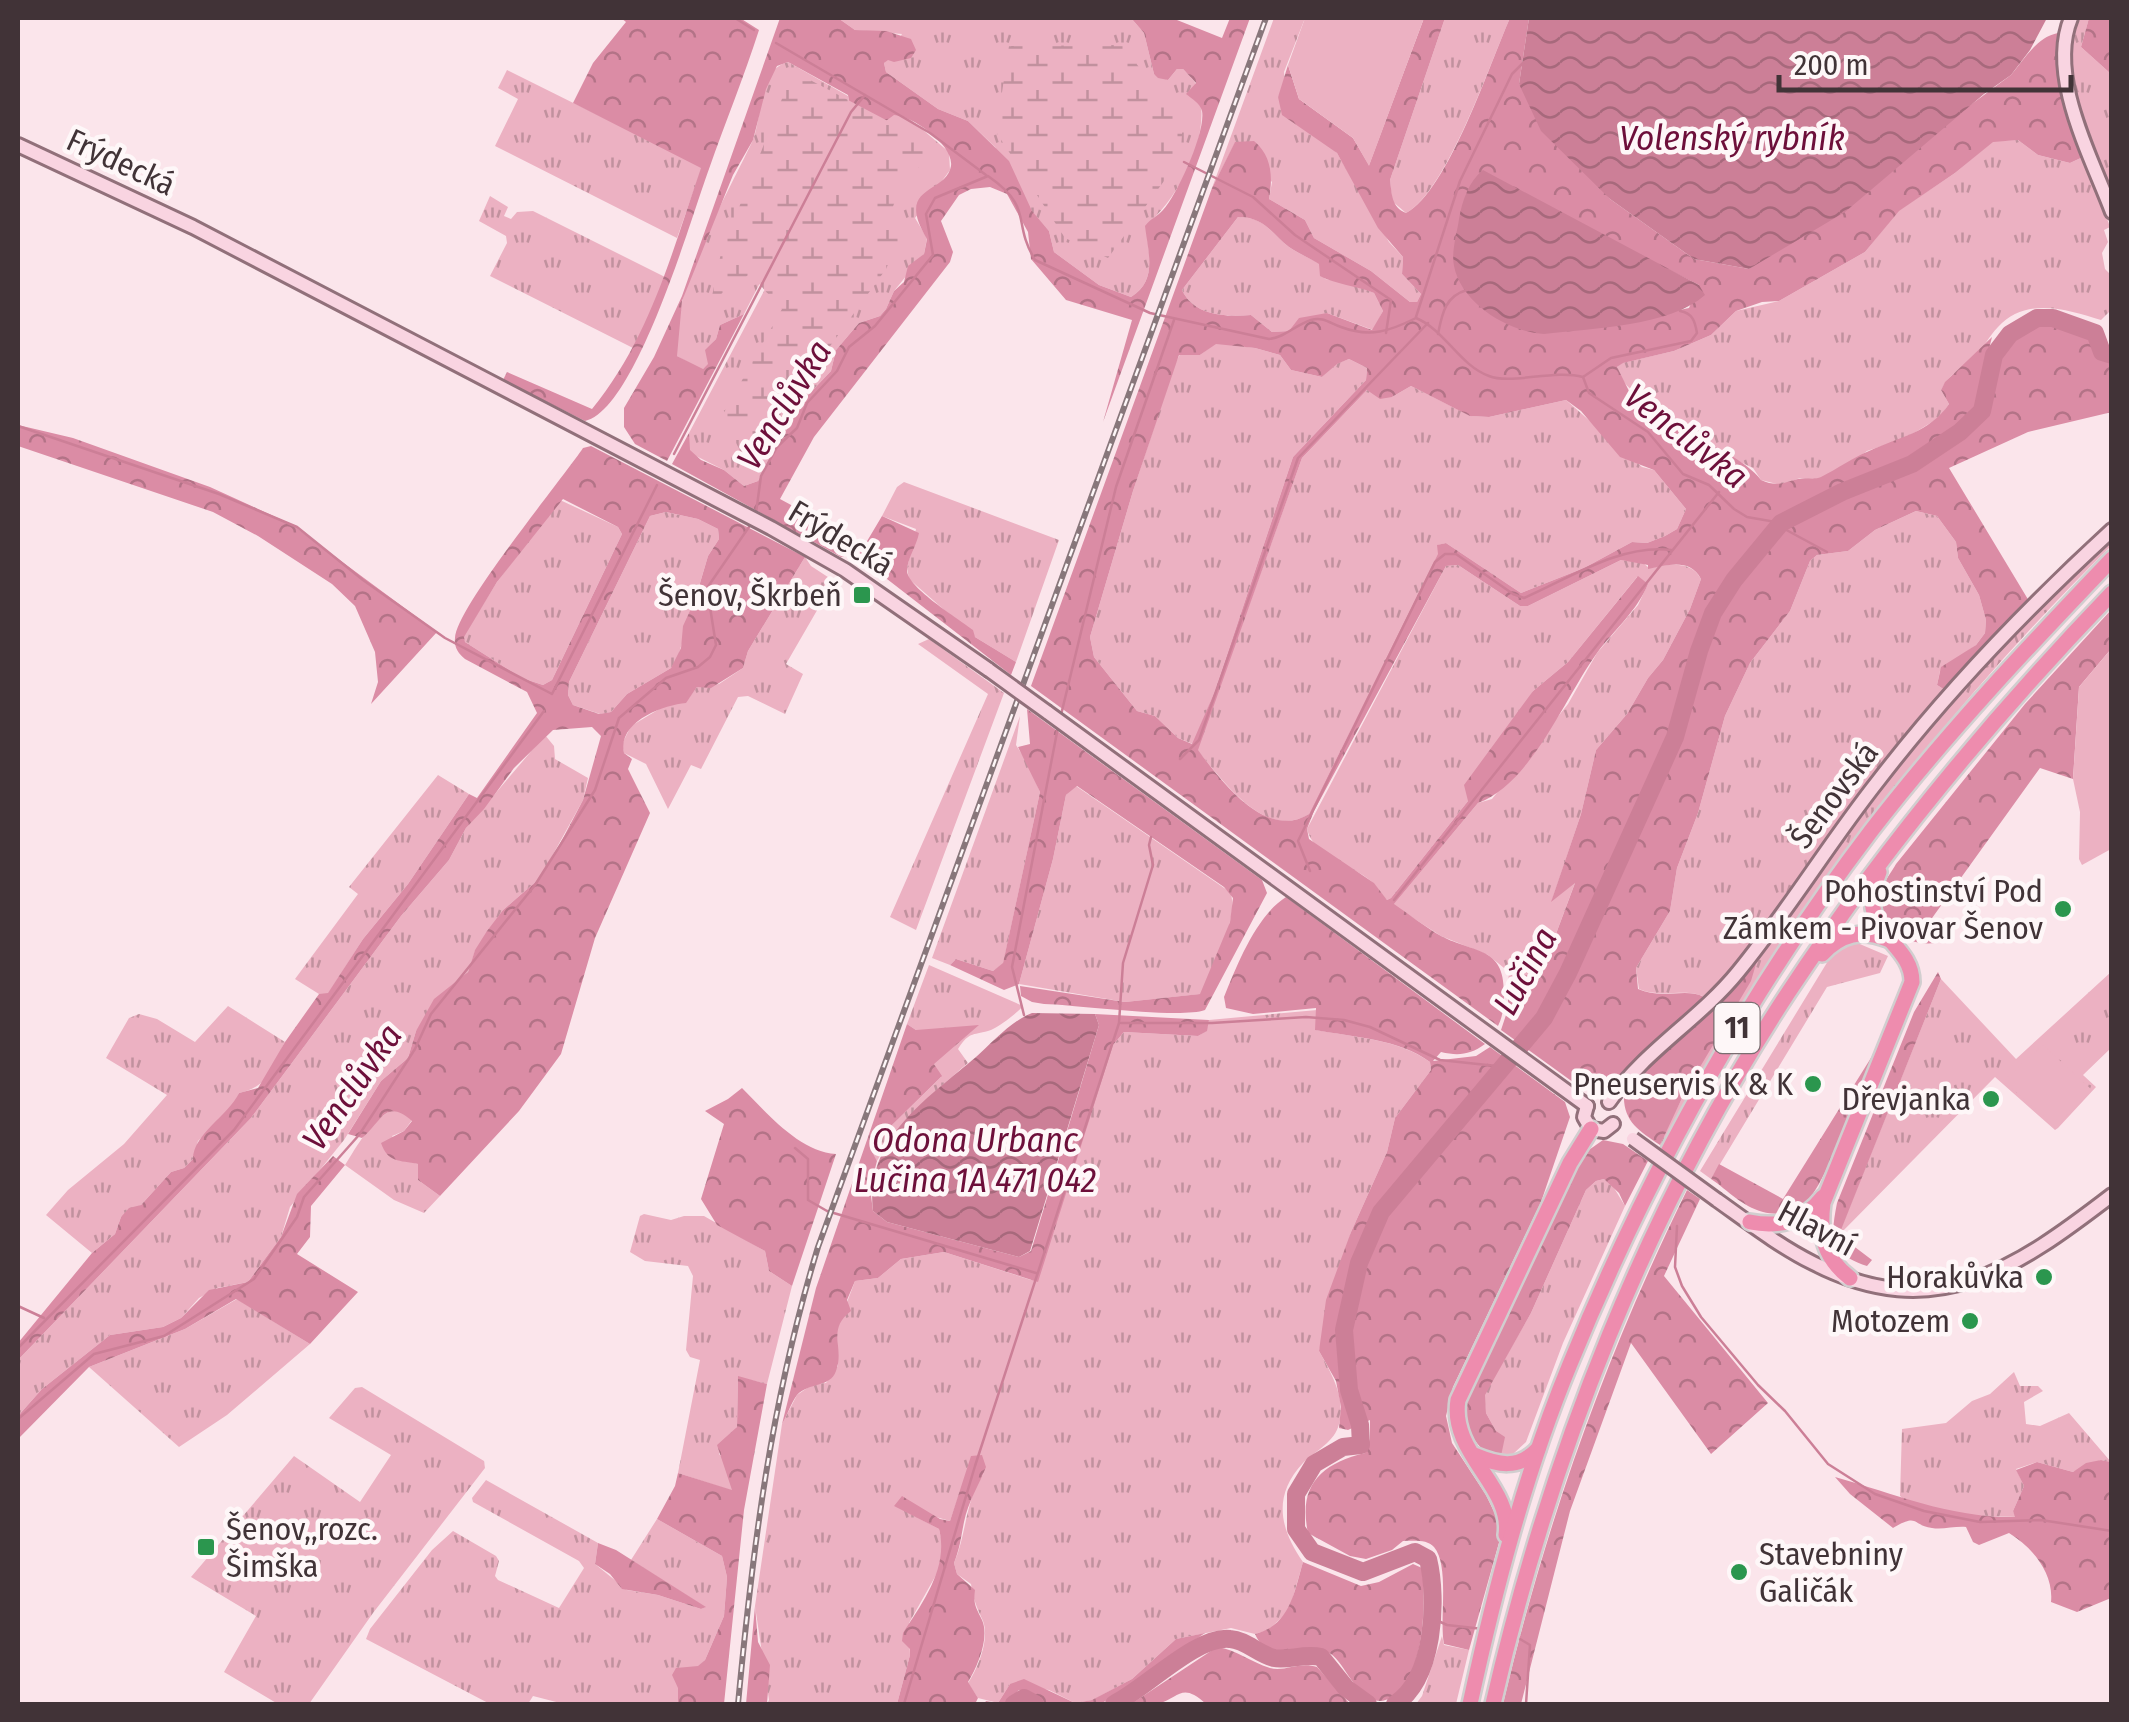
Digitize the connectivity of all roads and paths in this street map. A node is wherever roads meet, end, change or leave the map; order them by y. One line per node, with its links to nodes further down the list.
1 (2071, 18): 3 (main road)
2 (18, 145): 11 (main road, Frýdecká, bridge)
3 (2112, 212)
4 (2112, 530): 10 (main road, Šenovská)
5 (2112, 559): 18 (highway, 11)
6 (2112, 592): 7 (highway, 11)
7 (1904, 830): 8 (highway); 9 (highway, 11)
8 (1888, 940): 9 (highway); 14 (highway)
9 (1788, 994): 22 (highway, 11)
10 (1609, 1102): 11 (main road); 12 (main road)
11 (1587, 1106): 13 (main road)
12 (1613, 1124): 13 (main road); 16 (main road, Hlavní, bridge)
13 (1592, 1128): 19 (highway)
14 (1828, 1189): 16 (highway); 17 (highway)
15 (2112, 1195): 17 (main road, Hlavní)
16 (1750, 1222): 17 (main road, Hlavní)
17 (1850, 1278)
18 (1550, 1420): 19 (highway); 20 (highway, 11)
19 (1474, 1455): 20 (highway)
20 (1500, 1579): 21 (highway, 11)
21 (1470, 1704)
22 (1493, 1704)

